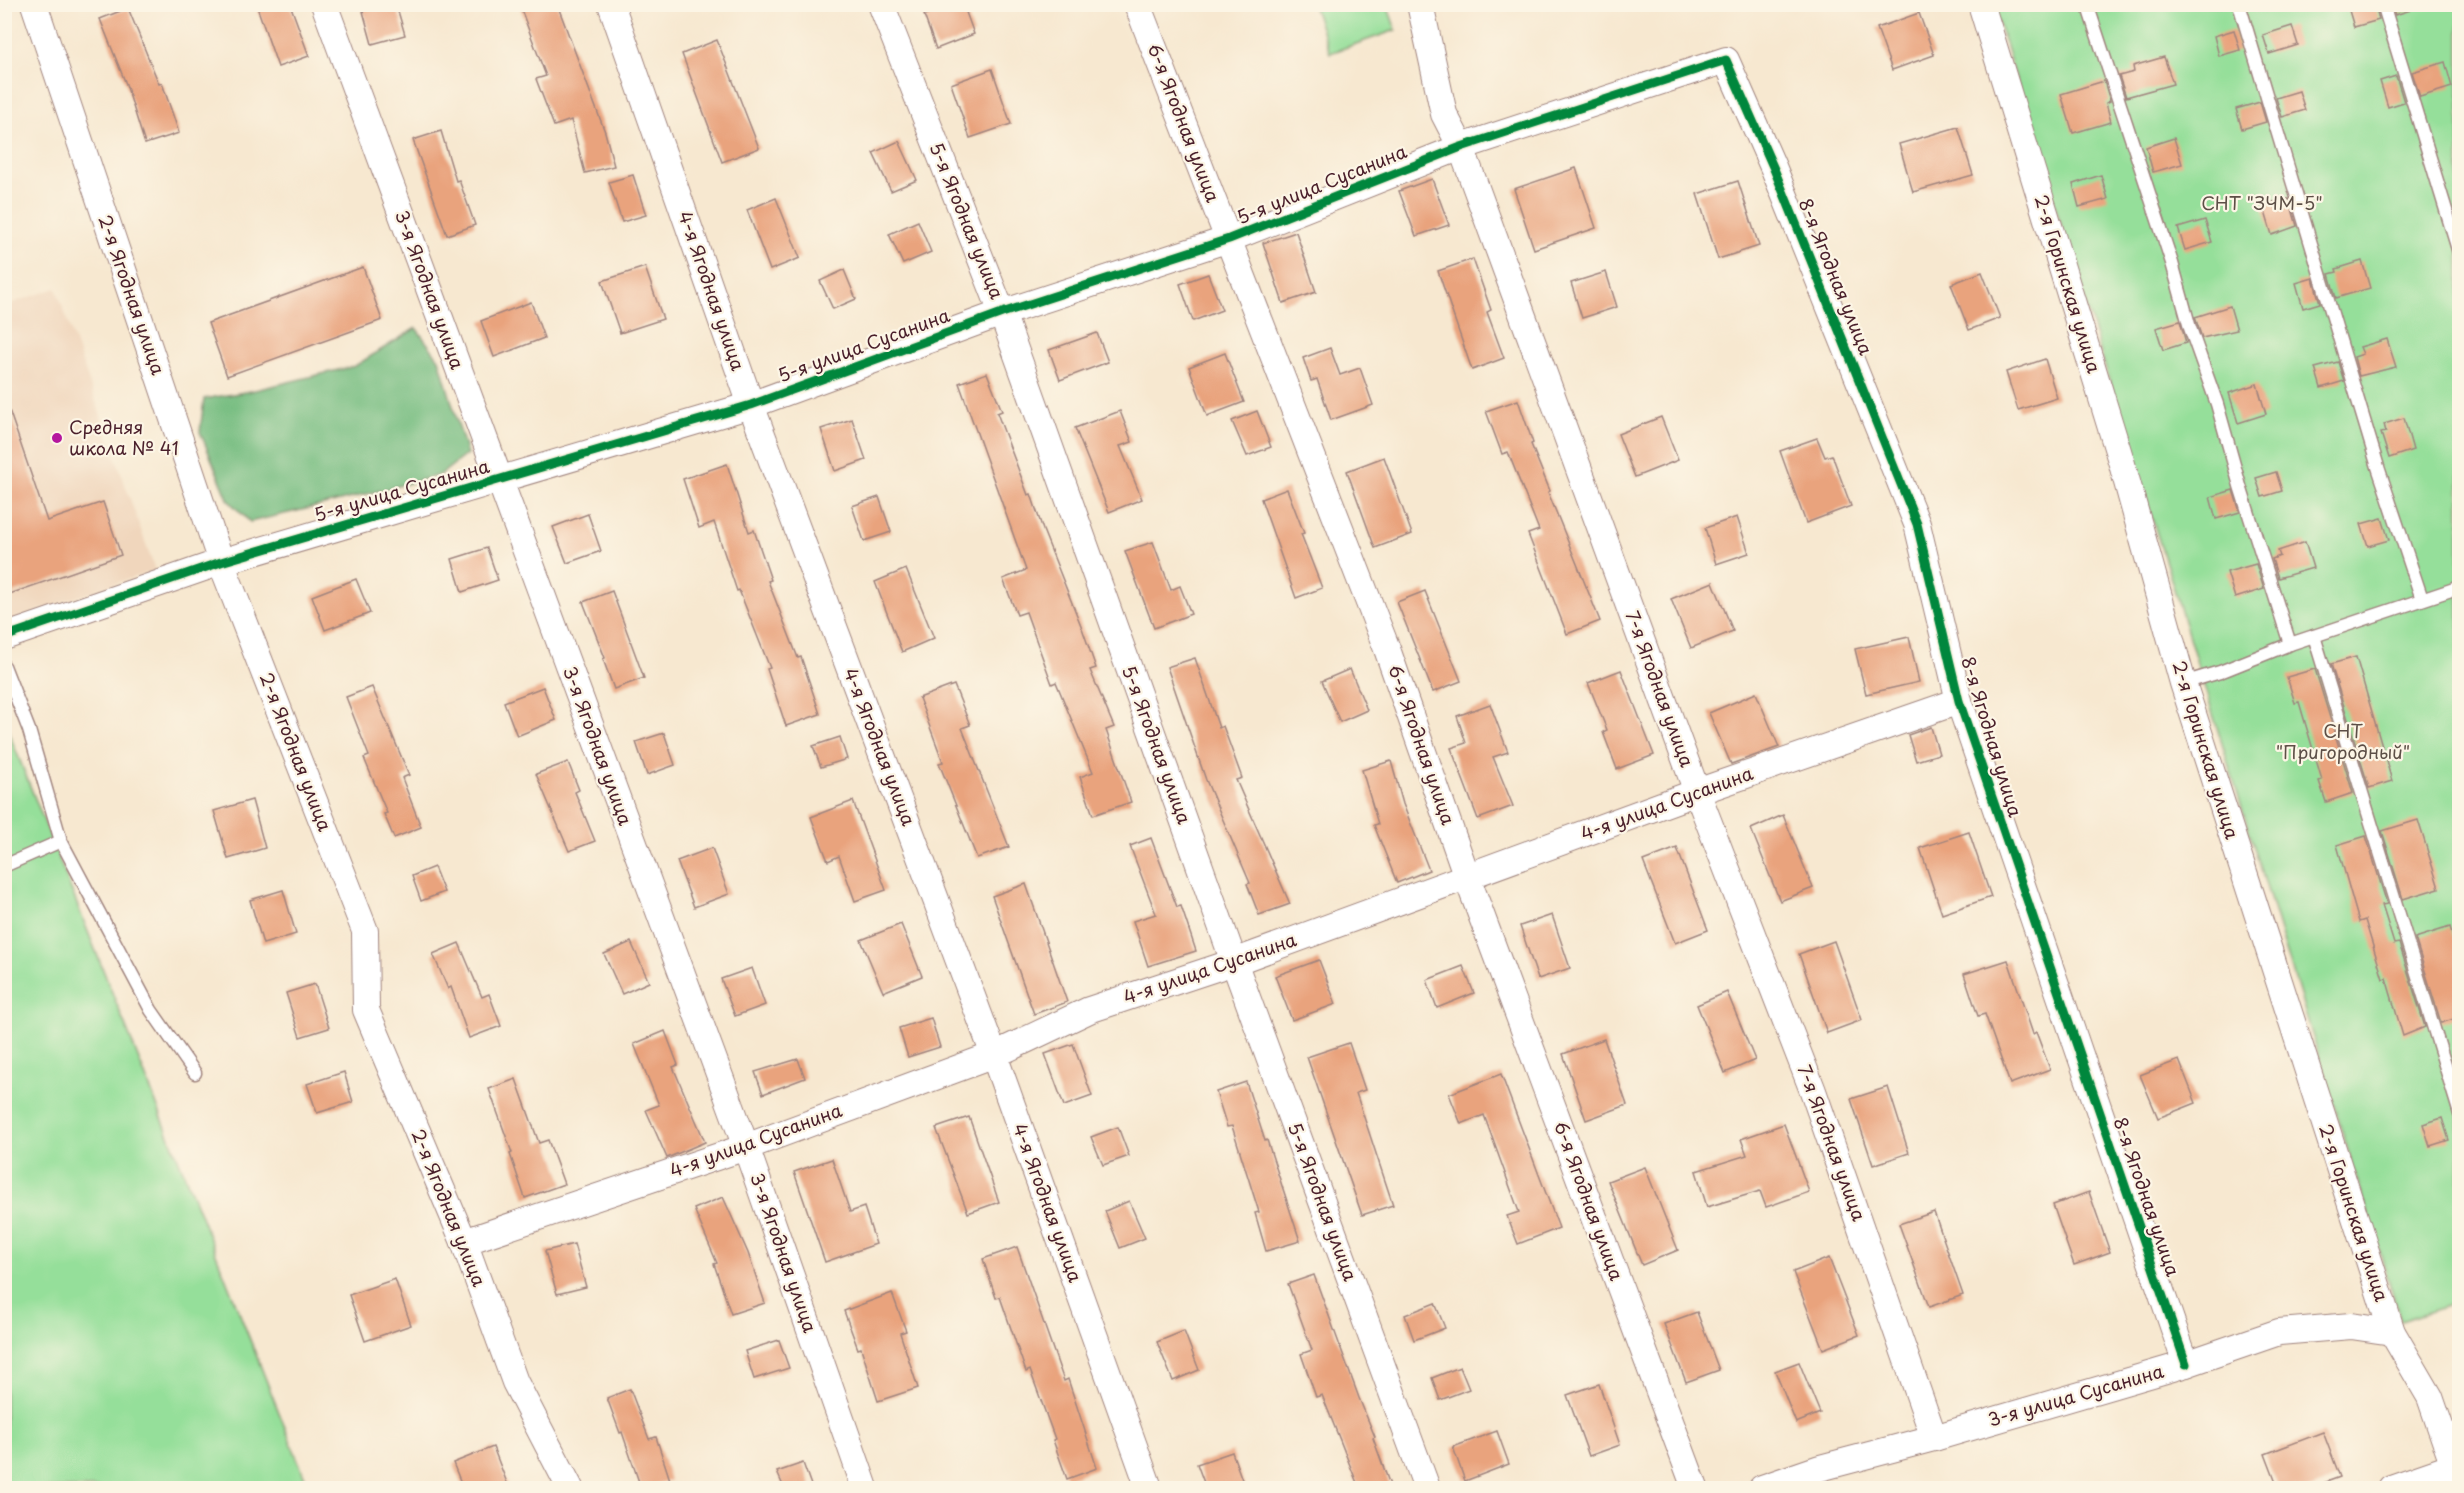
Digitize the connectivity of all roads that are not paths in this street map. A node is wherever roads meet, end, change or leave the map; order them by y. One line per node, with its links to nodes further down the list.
1 (34, 4): 18 (street, 2-я Ягодная улица)
2 (324, 4): 17 (street, 3-я Ягодная улица)
3 (611, 4): 16 (street, 4-я Ягодная улица)
4 (880, 4): 15 (street, 5-я Ягодная улица)
5 (1137, 4): 13 (street, 6-я Ягодная улица)
6 (1420, 4): 12 (street, 7-я Ягодная улица)
7 (1981, 4): 25 (street, 2-я Горинская улица)
8 (2087, 4): 23 (lane)
9 (2239, 4): 20 (lane)
10 (2383, 4): 14 (lane)
11 (1726, 60): 12 (street, 5-я улица Сусанина); 26 (street, 8-я Ягодная улица)
12 (1461, 147): 13 (street, 5-я улица Сусанина); 27 (street, 7-я Ягодная улица)
13 (1228, 239): 15 (street, 5-я улица Сусанина); 30 (street, 6-я Ягодная улица)
14 (2460, 256)
15 (1002, 313): 16 (street, 5-я улица Сусанина); 31 (street, 5-я Ягодная улица)
16 (751, 405): 17 (street, 5-я улица Сусанина); 32 (street, 4-я Ягодная улица)
17 (499, 480): 18 (street, 5-я улица Сусанина); 35 (street, 3-я Ягодная улица)
18 (221, 562): 22 (street, 5-я улица Сусанина); 36 (street, 2-я Ягодная улица)
19 (2460, 587): 20 (lane)
20 (2422, 599): 21 (lane)
21 (2314, 636): 23 (lane); 34 (lane)
22 (4, 637)
23 (2290, 644): 25 (lane)
24 (4, 666): 28 (lane)
25 (2183, 683): 37 (street, 2-я Горинская улица)
26 (1959, 701): 27 (street, 4-я улица Сусанина); 38 (street, 8-я Ягодная улица)
27 (1697, 792): 30 (street, 4-я улица Сусанина); 39 (street, 7-я Ягодная улица)
28 (61, 841): 29 (lane); 33 (lane)
29 (4, 866)
30 (1467, 877): 31 (street, 4-я улица Сусанина); 45 (street, 6-я Ягодная улица)
31 (1234, 962): 32 (street, 4-я улица Сусанина); 44 (street, 5-я Ягодная улица)
32 (994, 1055): 35 (street, 4-я улица Сусанина); 43 (street, 4-я Ягодная улица)
33 (195, 1073)
34 (2460, 1114)
35 (746, 1147): 36 (street, 4-я улица Сусанина); 42 (street, 3-я Ягодная улица)
36 (464, 1242): 41 (street, 2-я Ягодная улица)
37 (2392, 1332): 38 (street, 3-я улица Сусанина); 40 (street, 2-я Горинская улица)
38 (2186, 1364): 39 (street, 3-я улица Сусанина)
39 (1934, 1438): 46 (street, 3-я улица Сусанина)
40 (2457, 1471): 47 (street)
41 (570, 1488)
42 (865, 1488)
43 (1149, 1488)
44 (1427, 1488)
45 (1695, 1488)
46 (1762, 1488)
47 (2391, 1488)

